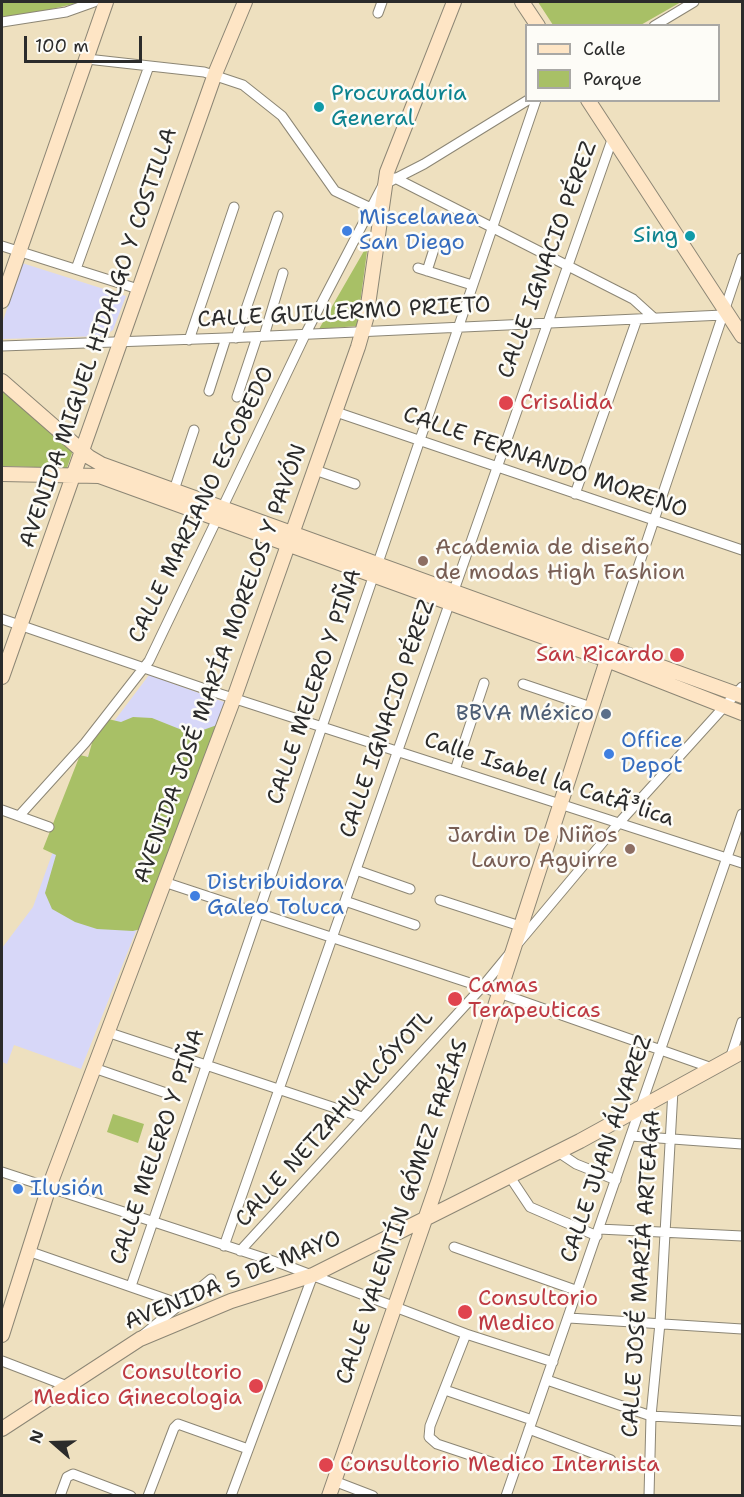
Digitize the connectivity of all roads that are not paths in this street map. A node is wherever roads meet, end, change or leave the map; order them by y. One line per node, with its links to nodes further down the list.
1 (94, 2): 10 (street)
2 (106, 2): 14 (main road)
3 (236, 2): 13 (main road, AVENIDA MIGUEL HIDALGO Y COSTILLA)
4 (245, 2): 13 (main road, AVENIDA MIGUEL HIDALGO Y COSTILLA)
5 (382, 2): 9 (street)
6 (454, 2): 21 (main road, AVENIDA JOSÉ MARÍA MORELOS Y PAVÓN)
7 (522, 2): 11 (main road)
8 (694, 2): 12 (street)
9 (378, 13)
10 (2, 22)
11 (537, 24)
12 (657, 24)
13 (226, 47): 16 (main road, AVENIDA MIGUEL HIDALGO Y COSTILLA)
14 (87, 59): 15 (street); 28 (main road)
15 (149, 66): 16 (street); 31 (street)
16 (215, 74): 23 (street); 34 (main road, AVENIDA MIGUEL HIDALGO Y COSTILLA)
17 (525, 102): 21 (street)
18 (535, 102): 25 (street, CALLE MELERO Y PIÑA)
19 (589, 102): 20 (main road)
20 (613, 137): 30 (street, CALLE IGNACIO PÉREZ); 36 (main road)
21 (389, 182): 23 (street, CALLE MARIANO ESCOBEDO); 25 (street); 41 (main road, AVENIDA JOSÉ MARÍA MORELOS Y PAVÓN)
22 (234, 207): 46 (street)
23 (371, 208): 42 (street, CALLE MARIANO ESCOBEDO)
24 (278, 216): 45 (street)
25 (492, 228): 30 (street); 33 (street, CALLE MELERO Y PIÑA)
26 (2, 246): 28 (street)
27 (434, 249): 33 (street)
28 (19, 252): 31 (street); 35 (main road)
29 (742, 258): 36 (street, CALLE VALENTÍN GÓMEZ FARÍAS)
30 (566, 265): 37 (street); 39 (street, CALLE IGNACIO PÉREZ)
31 (76, 270): 34 (street)
32 (283, 273): 43 (street)
33 (472, 285): 40 (street, CALLE MELERO Y PIÑA)
34 (138, 289): 47 (main road, AVENIDA MIGUEL HIDALGO Y COSTILLA)
35 (2, 301)
36 (724, 312): 37 (street, CALLE GUILLERMO PRIETO); 44 (main road); 64 (street, CALLE VALENTÍN GÓMEZ FARÍAS)
37 (654, 318): 38 (street, CALLE GUILLERMO PRIETO)
38 (637, 319): 39 (street, CALLE GUILLERMO PRIETO); 62 (street)
39 (545, 324): 40 (street, CALLE GUILLERMO PRIETO); 56 (street, CALLE IGNACIO PÉREZ)
40 (458, 327): 41 (street, CALLE GUILLERMO PRIETO); 54 (street, CALLE MELERO Y PIÑA)
41 (363, 330): 42 (street, CALLE GUILLERMO PRIETO); 52 (main road, AVENIDA JOSÉ MARÍA MORELOS Y PAVÓN)
42 (306, 333): 43 (street, CALLE GUILLERMO PRIETO); 63 (street, CALLE MARIANO ESCOBEDO)
43 (260, 336): 45 (street, CALLE GUILLERMO PRIETO); 51 (street)
44 (742, 336)
45 (231, 338): 46 (street, CALLE GUILLERMO PRIETO); 50 (street)
46 (189, 339): 47 (street, CALLE GUILLERMO PRIETO)
47 (119, 342): 48 (street, CALLE GUILLERMO PRIETO); 55 (main road, AVENIDA MIGUEL HIDALGO Y COSTILLA)
48 (2, 345)
49 (2, 381): 55 (main road)
50 (209, 391)
51 (237, 397)
52 (336, 412): 54 (street, CALLE FERNANDO MORENO); 57 (main road, AVENIDA JOSÉ MARÍA MORELOS Y PAVÓN)
53 (194, 430): 61 (street)
54 (419, 441): 56 (street, CALLE FERNANDO MORENO); 67 (street, CALLE MELERO Y PIÑA)
55 (82, 451): 59 (main road, AVENIDA MIGUEL HIDALGO Y COSTILLA); 61 (main road)
56 (495, 467): 62 (street, CALLE FERNANDO MORENO); 68 (street, CALLE IGNACIO PÉREZ)
57 (315, 470): 60 (street); 65 (main road, AVENIDA JOSÉ MARÍA MORELOS Y PAVÓN)
58 (2, 474): 59 (main road)
59 (73, 474): 63 (main road); 70 (main road, AVENIDA MIGUEL HIDALGO Y COSTILLA)
60 (356, 484)
61 (174, 490): 63 (main road)
62 (575, 494): 64 (street, CALLE FERNANDO MORENO)
63 (220, 514): 65 (main road); 72 (street, CALLE MARIANO ESCOBEDO)
64 (653, 520): 66 (street, CALLE FERNANDO MORENO); 71 (street, CALLE VALENTÍN GÓMEZ FARÍAS)
65 (291, 539): 67 (main road); 77 (main road, AVENIDA JOSÉ MARÍA MORELOS Y PAVÓN)
66 (742, 550)
67 (375, 570): 68 (main road); 81 (street, CALLE MELERO Y PIÑA)
68 (450, 597): 71 (main road); 82 (street, CALLE IGNACIO PÉREZ)
69 (2, 619): 70 (street, Calle Isabel la CatÃ³lica)
70 (20, 625): 72 (street, Calle Isabel la CatÃ³lica); 73 (main road, AVENIDA MIGUEL HIDALGO Y COSTILLA)
71 (609, 654): 76 (main road); 78 (main road, CALLE VALENTÍN GÓMEZ FARÍAS); 79 (main road)
72 (145, 667): 77 (street, Calle Isabel la CatÃ³lica); 87 (street, CALLE MARIANO ESCOBEDO)
73 (2, 677)
74 (484, 683): 83 (street)
75 (523, 684): 78 (street)
76 (740, 693): 79 (street, CALLE NETZAHUALCÓYOTL)
77 (234, 698): 81 (street, Calle Isabel la CatÃ³lica); 93 (main road, AVENIDA JOSÉ MARÍA MORELOS Y PAVÓN)
78 (591, 707): 84 (main road, CALLE VALENTÍN GÓMEZ FARÍAS)
79 (727, 707): 80 (main road); 88 (street, CALLE NETZAHUALCÓYOTL)
80 (742, 713)
81 (323, 726): 82 (street, Calle Isabel la CatÃ³lica); 97 (street, CALLE MELERO Y PIÑA)
82 (397, 750): 83 (street, Calle Isabel la CatÃ³lica); 92 (street, CALLE IGNACIO PÉREZ)
83 (454, 770): 84 (street, Calle Isabel la CatÃ³lica)
84 (558, 804): 88 (street, Calle Isabel la CatÃ³lica); 99 (main road, CALLE VALENTÍN GÓMEZ FARÍAS)
85 (2, 810): 87 (street)
86 (742, 814): 90 (street, CALLE JUAN ÁLVAREZ)
87 (19, 816): 89 (street)
88 (618, 824): 90 (street, Calle Isabel la CatÃ³lica); 101 (street, CALLE NETZAHUALCÓYOTL)
89 (49, 827)
90 (727, 858): 91 (street, Calle Isabel la CatÃ³lica); 106 (street, CALLE JUAN ÁLVAREZ)
91 (742, 863)
92 (356, 870): 94 (street); 96 (street, CALLE IGNACIO PÉREZ)
93 (164, 882): 97 (street); 105 (main road, AVENIDA JOSÉ MARÍA MORELOS Y PAVÓN)
94 (410, 888)
95 (440, 900): 99 (street)
96 (345, 901): 98 (street); 100 (street, CALLE IGNACIO PÉREZ)
97 (259, 914): 100 (street); 108 (street, CALLE MELERO Y PIÑA)
98 (415, 925)
99 (520, 926): 101 (main road, CALLE VALENTÍN GÓMEZ FARÍAS)
100 (332, 939): 102 (street); 111 (street, CALLE IGNACIO PÉREZ)
101 (512, 950): 102 (street, CALLE NETZAHUALCÓYOTL); 103 (main road, CALLE VALENTÍN GÓMEZ FARÍAS)
102 (482, 987): 103 (street); 115 (street, CALLE NETZAHUALCÓYOTL)
103 (498, 993): 106 (street); 124 (main road, CALLE VALENTÍN GÓMEZ FARÍAS)
104 (742, 1022): 107 (street)
105 (107, 1032): 108 (street); 109 (main road, AVENIDA JOSÉ MARÍA MORELOS Y PAVÓN)
106 (662, 1051): 110 (street); 114 (street, CALLE JUAN ÁLVAREZ)
107 (739, 1054): 110 (main road, AVENIDA 5 DE MAYO)
108 (208, 1066): 111 (street); 125 (street, CALLE MELERO Y PIÑA)
109 (94, 1068): 113 (street); 123 (main road, AVENIDA JOSÉ MARÍA MORELOS Y PAVÓN)
110 (712, 1068): 112 (main road, AVENIDA 5 DE MAYO)
111 (279, 1089): 115 (street); 129 (street, CALLE IGNACIO PÉREZ)
112 (673, 1090): 114 (main road, AVENIDA 5 DE MAYO); 117 (street, CALLE JOSÉ MARÍA ARTEAGA)
113 (169, 1094)
114 (640, 1107): 116 (street, CALLE JUAN ÁLVAREZ); 119 (main road, AVENIDA 5 DE MAYO)
115 (362, 1117): 132 (street, CALLE NETZAHUALCÓYOTL)
116 (631, 1136): 117 (street); 122 (street, CALLE JUAN ÁLVAREZ)
117 (670, 1139): 118 (street); 126 (street, CALLE JOSÉ MARÍA ARTEAGA)
118 (742, 1144)
119 (558, 1152): 121 (main road, AVENIDA 5 DE MAYO); 122 (street)
120 (2, 1172): 123 (street)
121 (510, 1177): 124 (main road, AVENIDA 5 DE MAYO); 127 (street)
122 (616, 1180): 127 (street, CALLE JUAN ÁLVAREZ)
123 (49, 1187): 125 (street); 131 (main road, AVENIDA JOSÉ MARÍA MORELOS Y PAVÓN)
124 (425, 1219): 133 (main road, AVENIDA 5 DE MAYO); 138 (main road, CALLE VALENTÍN GÓMEZ FARÍAS)
125 (153, 1222): 129 (street); 135 (street, CALLE MELERO Y PIÑA)
126 (664, 1231): 127 (street); 128 (street); 141 (street, CALLE JOSÉ MARÍA ARTEAGA)
127 (598, 1233): 136 (street, CALLE JUAN ÁLVAREZ)
128 (742, 1236)
129 (224, 1246): 132 (street)
130 (454, 1247): 136 (street)
131 (28, 1251): 135 (street); 144 (main road, AVENIDA JOSÉ MARÍA MORELOS Y PAVÓN)
132 (240, 1251): 133 (street)
133 (313, 1275): 138 (street); 140 (main road, AVENIDA 5 DE MAYO); 154 (street)
134 (211, 1278): 137 (street)
135 (131, 1287): 137 (street)
136 (578, 1291): 139 (street, CALLE JUAN ÁLVAREZ)
137 (180, 1304): 140 (street)
138 (394, 1307): 143 (street); 157 (main road, CALLE VALENTÍN GÓMEZ FARÍAS)
139 (569, 1318): 141 (street); 146 (street, CALLE JUAN ÁLVAREZ)
140 (167, 1321): 148 (main road, AVENIDA 5 DE MAYO)
141 (660, 1323): 142 (street); 150 (street, CALLE JOSÉ MARÍA ARTEAGA)
142 (742, 1329)
143 (466, 1334): 146 (street); 149 (street)
144 (2, 1335)
145 (2, 1361): 148 (street)
146 (553, 1362): 147 (street, CALLE JUAN ÁLVAREZ)
147 (547, 1380): 150 (street); 152 (street, CALLE JUAN ÁLVAREZ)
148 (67, 1386): 153 (main road, AVENIDA 5 DE MAYO)
149 (445, 1390): 152 (street); 156 (street)
150 (651, 1416): 151 (street); 165 (street, CALLE JOSÉ MARÍA ARTEAGA)
151 (742, 1421)
152 (531, 1424): 155 (street); 156 (street, CALLE JUAN ÁLVAREZ)
153 (2, 1429)
154 (248, 1449): 160 (street); 161 (street)
155 (610, 1460)
156 (515, 1470): 164 (street, CALLE JUAN ÁLVAREZ)
157 (334, 1481): 162 (main road, CALLE VALENTÍN GÓMEZ FARÍAS); 163 (street)
158 (60, 1496): 159 (street)
159 (131, 1496)
160 (148, 1496)
161 (231, 1496)
162 (329, 1496)
163 (373, 1496)
164 (506, 1496)
165 (649, 1496)

